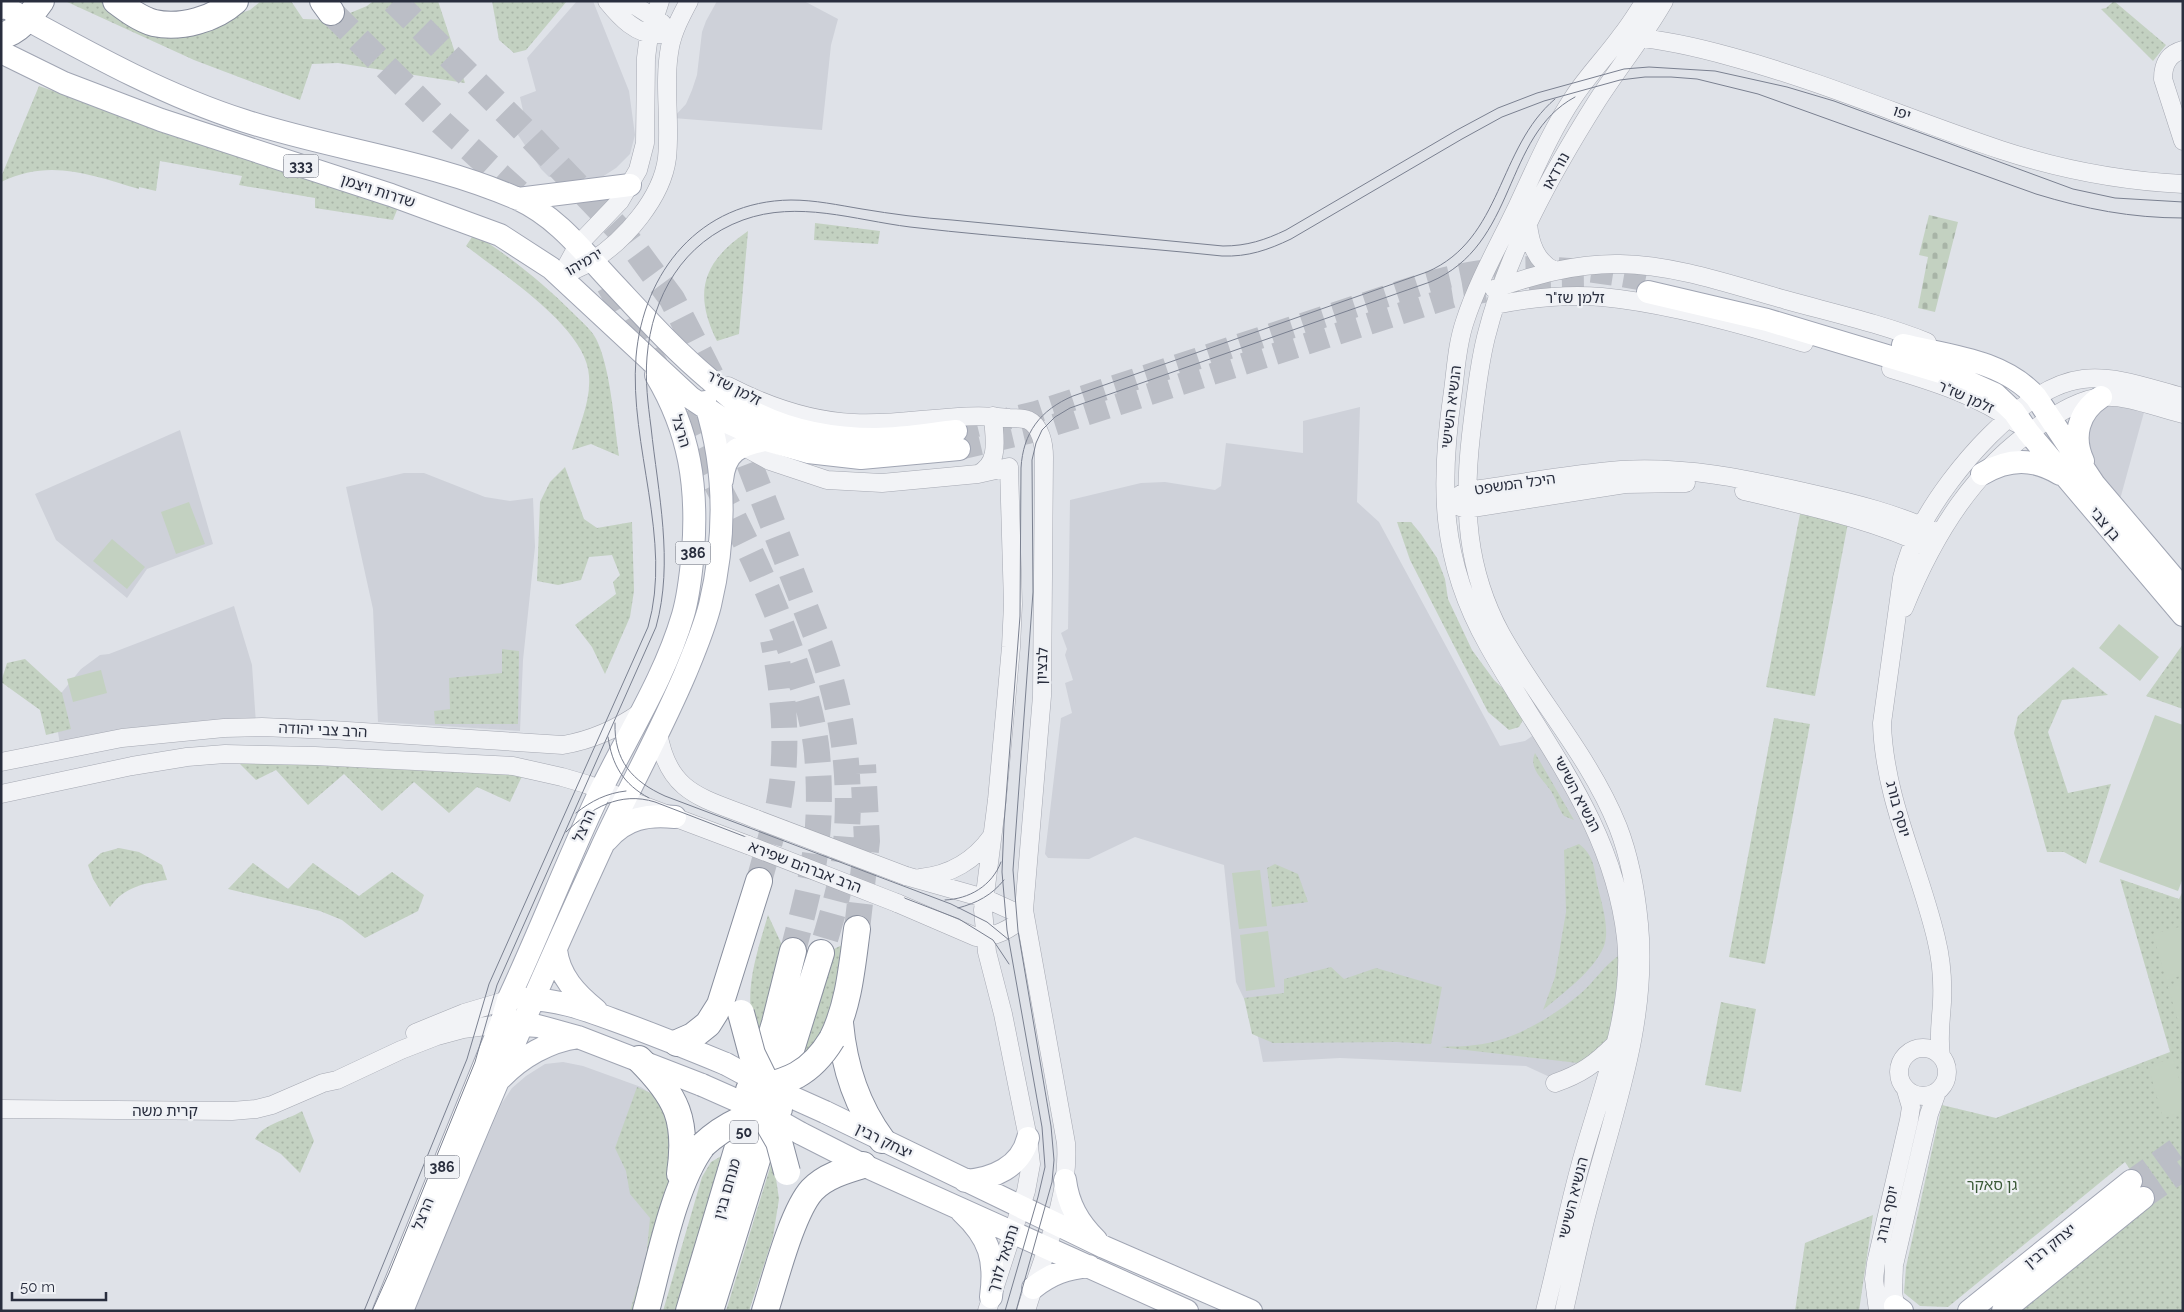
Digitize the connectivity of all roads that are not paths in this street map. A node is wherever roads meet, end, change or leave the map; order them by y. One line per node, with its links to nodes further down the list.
1 (116, 1): 4 (highway)
2 (150, 1): 3 (highway)
3 (215, 1)
4 (235, 1)
5 (607, 1): 13 (street)
6 (628, 1): 10 (street)
7 (689, 1): 12 (street, ירמיהו)
8 (2, 5): 11 (main road, שדרות ויצמן)
9 (1655, 5): 15 (street); 16 (street)
10 (657, 9): 12 (street); 13 (street, ירמיהו)
11 (35, 10): 14 (highway); 24 (main road, שדרות ויצמן)
12 (674, 33): 13 (street); 26 (street, ירמיהו)
13 (649, 35): 23 (street, ירמיהו)
14 (1, 36)
15 (1628, 41): 16 (street, יפו); 25 (street, נורדאו); 30 (street, נורדאו)
16 (1680, 45): 22 (street, יפו)
17 (2180, 50): 21 (street)
18 (1, 52): 20 (main road, שדרות ויצמן)
19 (1, 66): 20 (street)
20 (35, 70): 28 (main road, שדרות ויצמן / 333)
21 (2183, 141)
22 (2183, 184)
23 (630, 185): 24 (main road); 26 (street, ירמיהו)
24 (518, 199): 26 (main road, שדרות ויצמן)
25 (1528, 224): 27 (street); 29 (street, נורדאו)
26 (585, 253): 28 (street, ירמיהו); 34 (main road, שדרות ויצמן)
27 (1555, 271): 29 (street, זלמן שז"ר); 33 (street, זלמן שז"ר)
28 (561, 276): 32 (main road, שדרות ויצמן / 333)
29 (1502, 286): 30 (street, זלמן שז"ר); 31 (street, נורדאו)
30 (1476, 295): 53 (street, הנשיא השישי)
31 (1495, 305): 39 (street, זלמן שז"ר); 52 (street, הנשיא השישי)
32 (631, 341): 42 (main road, שדרות ויצמן / 333); 59 (main road, הרצל / 386)
33 (1978, 363): 35 (main road, זלמן שז"ר); 39 (main road, זלמן שז"ר)
34 (693, 366): 40 (street, זלמן שז"ר); 42 (main road, הרצל / 386); 45 (main road, זלמן שז"ר)
35 (2036, 397): 37 (street, יוסף בורג); 39 (street, יוסף בורג); 41 (main road, זלמן שז"ר)
36 (2100, 397): 38 (street); 41 (street, יוסף בורג); 51 (main road)
37 (2183, 397)
38 (2183, 414)
39 (2011, 415): 44 (main road, זלמן שז"ר); 54 (street, יוסף בורג)
40 (993, 416): 43 (street, זלמן שז"ר); 47 (street)
41 (2050, 418): 44 (street, יוסף בורג); 51 (main road, בן צבי)
42 (710, 420): 45 (main road, זלמן שז"ר); 46 (street); 50 (main road, הרצל / 386)
43 (1028, 420): 73 (street, לבציון)
44 (2028, 432): 48 (street, יוסף בורג); 49 (main road, בן צבי)
45 (766, 440): 46 (main road)
46 (740, 446): 47 (street); 50 (main road)
47 (978, 474): 68 (street)
48 (1982, 474): 49 (main road); 55 (street, יוסף בורג)
49 (2067, 479): 57 (main road, בן צבי)
50 (721, 484): 60 (main road, הרצל / 386)
51 (2094, 484): 56 (main road, בן צבי)
52 (1466, 500): 53 (street, היכל המשפט); 54 (street, היכל המשפט); 131 (street, הנשיא השישי)
53 (1444, 503): 87 (street, הנשיא השישי)
54 (1918, 532): 55 (street, היכל המשפט); 58 (street, יוסף בורג)
55 (1936, 541): 58 (street, יוסף בורג)
56 (2183, 589)
57 (2183, 615)
58 (1896, 632): 80 (street, יוסף בורג)
59 (641, 712): 61 (street, הרב צבי יהודה); 64 (main road, הרצל / 386)
60 (658, 732): 66 (main road, הרצל / 386); 70 (street, הרב אברהם שפירא, bridge)
61 (402, 734): 62 (street); 63 (street, הרב צבי יהודה)
62 (401, 760): 64 (street, הרב צבי יהודה); 65 (street, הרב צבי יהודה)
63 (1, 762)
64 (601, 790): 66 (street, הרב צבי יהודה); 82 (main road, הרצל / 386)
65 (1, 794)
66 (624, 798): 67 (street, הרב אברהם שפירא); 69 (main road, הרצל / 386)
67 (676, 817): 69 (main road); 76 (street, הרב אברהם שפירא, bridge)
68 (992, 836): 70 (street); 72 (street)
69 (602, 847): 77 (main road, הרצל / 386)
70 (911, 877): 72 (street, הרב אברהם שפירא)
71 (759, 881): 74 (highway)
72 (984, 898): 73 (street, הרב אברהם שפירא); 76 (street)
73 (1024, 916): 76 (street); 108 (street)
74 (748, 920): 88 (highway); 97 (highway, bridge)
75 (857, 929): 85 (highway)
76 (985, 937): 104 (street)
77 (556, 950): 81 (main road, הרצל / 386); 83 (main road)
78 (793, 951): 124 (highway, מנחם בגין / 50)
79 (821, 954): 125 (highway, מנחם בגין / 50)
80 (1942, 984): 89 (street, יוסף בורג); 90 (street, יוסף בורג)
81 (534, 998): 82 (main road); 83 (main road); 84 (main road, הרצל / 386)
82 (508, 1000): 84 (main road, הרצל / 386); 93 (street, קרית משה)
83 (604, 1017): 88 (main road)
84 (512, 1024): 86 (main road); 93 (street, קרית משה); 95 (main road, הרצל / 386); 121 (main road, הרצל / 386)
85 (836, 1031): 97 (highway, bridge); 105 (highway)
86 (578, 1037): 91 (main road); 95 (main road)
87 (1615, 1044): 94 (street); 130 (street, הנשיא השישי)
88 (685, 1047): 92 (main road)
89 (1917, 1048): 90 (street); 98 (street)
90 (1941, 1056): 99 (street)
91 (639, 1059): 96 (main road); 106 (highway)
92 (726, 1064): 97 (highway, bridge)
93 (323, 1083): 100 (street, קרית משה)
94 (1555, 1083)
95 (495, 1084): 122 (main road, הרצל / 386)
96 (702, 1085): 97 (highway, bridge); 101 (main road, bridge)
97 (758, 1088): 101 (highway, bridge); 102 (main road, יצחק רבין, bridge)
98 (1906, 1090): 99 (street); 120 (street, יוסף בורג)
99 (1937, 1092): 120 (street, יוסף בורג)
100 (1, 1109)
101 (771, 1111): 102 (highway, bridge); 103 (highway, bridge); 106 (highway, bridge); 114 (highway, bridge)
102 (825, 1112): 105 (main road, יצחק רבין)
103 (800, 1133): 107 (main road, יצחק רבין)
104 (1028, 1138): 109 (main road); 111 (street)
105 (882, 1140): 109 (main road, יצחק רבין)
106 (693, 1148): 123 (highway)
107 (863, 1165): 110 (main road, יצחק רבין); 114 (highway)
108 (1065, 1180): 112 (street); 116 (main road)
109 (965, 1181): 111 (main road, יצחק רבין)
110 (956, 1207): 113 (main road, יצחק רבין); 119 (main road)
111 (1020, 1207): 112 (main road, יצחק רבין); 113 (street, נתנאל לורך)
112 (1053, 1223): 115 (street); 116 (main road, יצחק רבין)
113 (1012, 1232): 115 (main road, יצחק רבין); 119 (street, נתנאל לורך)
114 (789, 1236): 126 (highway)
115 (1046, 1247): 117 (main road, יצחק רבין); 118 (street)
116 (1104, 1247): 129 (main road, יצחק רבין)
117 (1089, 1266): 118 (main road); 128 (main road, יצחק רבין)
118 (1033, 1288): 127 (street)
119 (989, 1304)
120 (1893, 1310)
121 (384, 1311)
122 (402, 1311)
123 (646, 1311)
124 (689, 1311)
125 (710, 1311)
126 (765, 1311)
127 (1026, 1311)
128 (1187, 1311)
129 (1251, 1311)
130 (1545, 1311)
131 (1564, 1311)
132 (1968, 1311): 133 (main road, יצחק רבין)
133 (2003, 1311)

